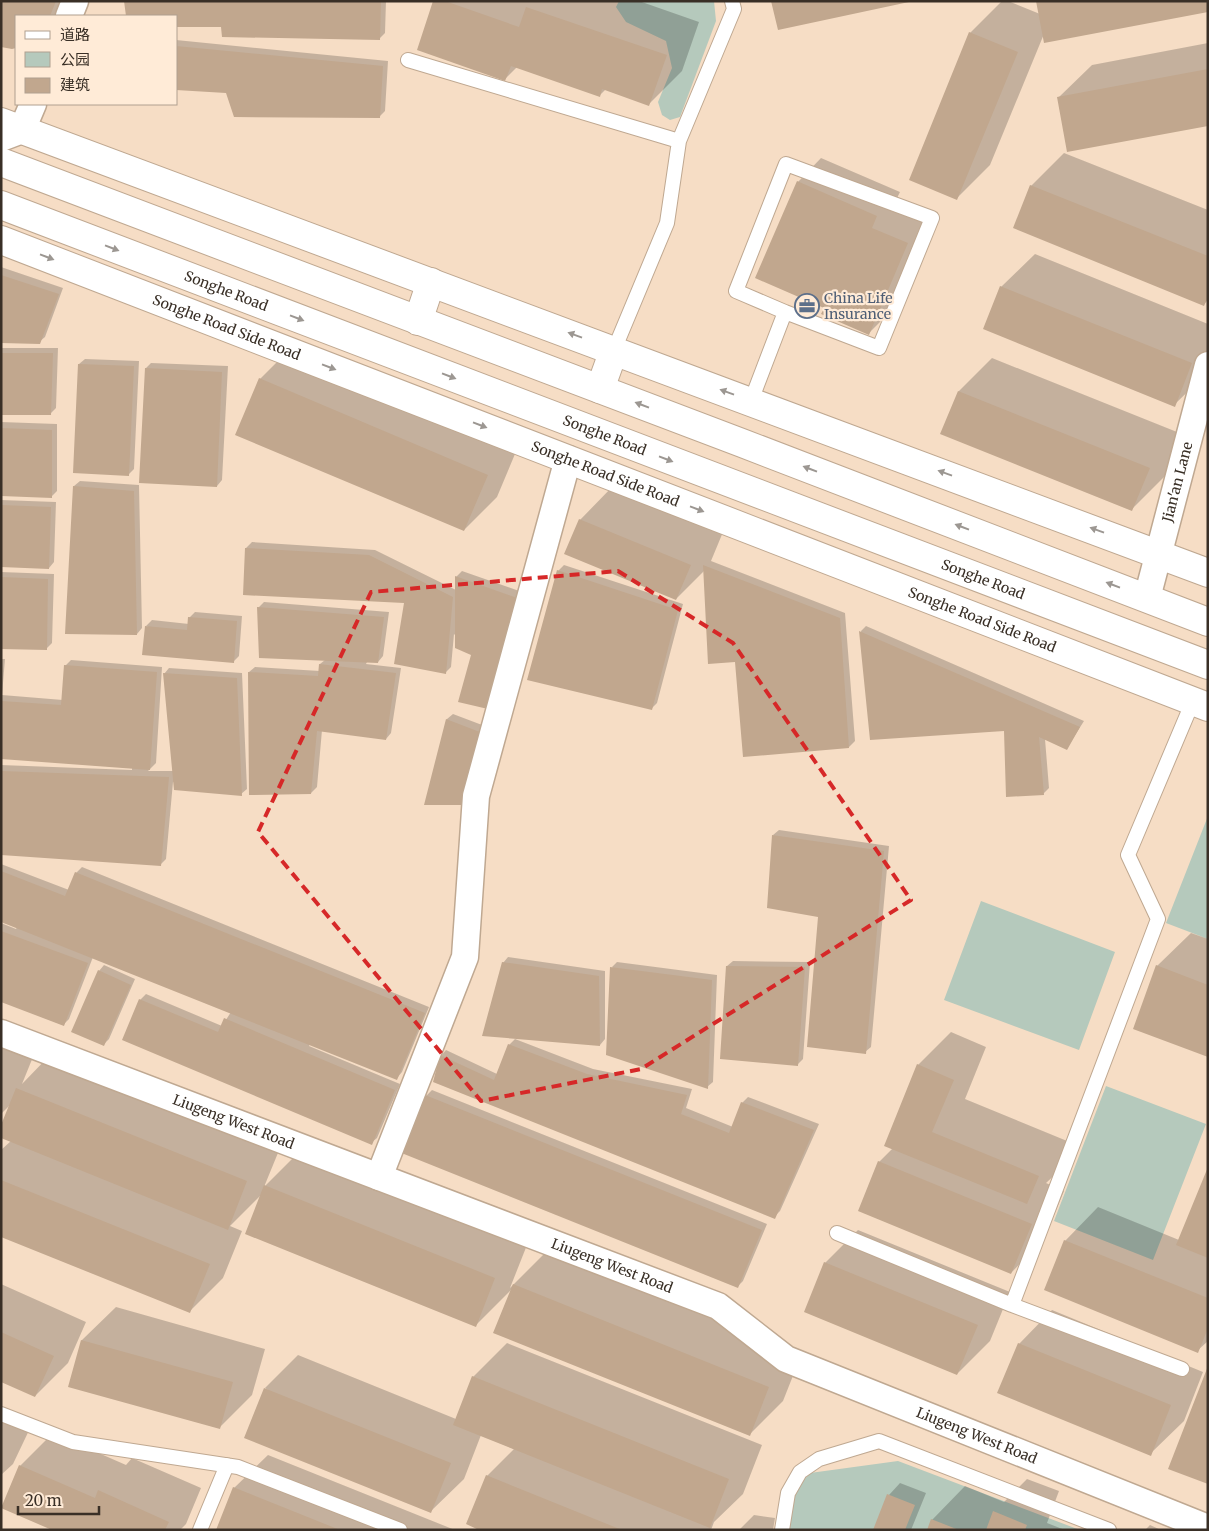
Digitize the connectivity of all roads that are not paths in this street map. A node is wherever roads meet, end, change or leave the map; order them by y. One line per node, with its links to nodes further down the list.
1 (75, 1): 3 (street)
2 (732, 1): 7 (lane)
3 (69, 15)
4 (408, 60): 7 (lane)
5 (32, 105): 6 (street)
6 (8, 130): 11 (street)
7 (678, 141): 14 (lane)
8 (1, 162): 13 (street)
9 (1, 205): 15 (street, Songhe Road, one-way to 15)
10 (1, 240): 17 (street, Songhe Road Side Road, one-way to 17)
11 (431, 282): 13 (street); 14 (street, one-way to 11)
12 (786, 312): 12 (lane); 20 (lane)
13 (418, 321): 18 (street)
14 (614, 350): 18 (street); 20 (street, one-way to 14)
15 (396, 356): 17 (street); 21 (street, Songhe Road, one-way to 21)
16 (1208, 365): 19 (street, Jian'an Lane)
17 (386, 389): 22 (street, Songhe Road Side Road, one-way to 22)
18 (600, 389): 25 (street, one-way to 18)
19 (1204, 399): 23 (street, Jian'an Lane)
20 (751, 401): 23 (street, one-way to 20)
21 (580, 426): 22 (street); 26 (street, Songhe Road, one-way to 26)
22 (568, 459): 28 (street, Songhe Road Side Road, one-way to 28); 32 (street)
23 (1159, 553): 24 (street); 25 (street, Jian'an Lane)
24 (1208, 573)
25 (1147, 598): 27 (street)
26 (1040, 602): 28 (street); 29 (street, Songhe Road)
27 (1208, 622)
28 (1025, 637): 30 (street, Songhe Road Side Road)
29 (1208, 665)
30 (1200, 704): 34 (lane)
31 (1, 1033): 32 (street, Liugeng West Road)
32 (379, 1177): 38 (street, Liugeng West Road)
33 (837, 1233): 34 (lane)
34 (1012, 1305): 35 (lane)
35 (1182, 1369)
36 (1, 1414): 37 (lane)
37 (227, 1466): 39 (lane); 40 (lane)
38 (1208, 1528)
39 (200, 1530)
40 (400, 1530)
41 (782, 1530): 42 (lane)
42 (1109, 1530)

